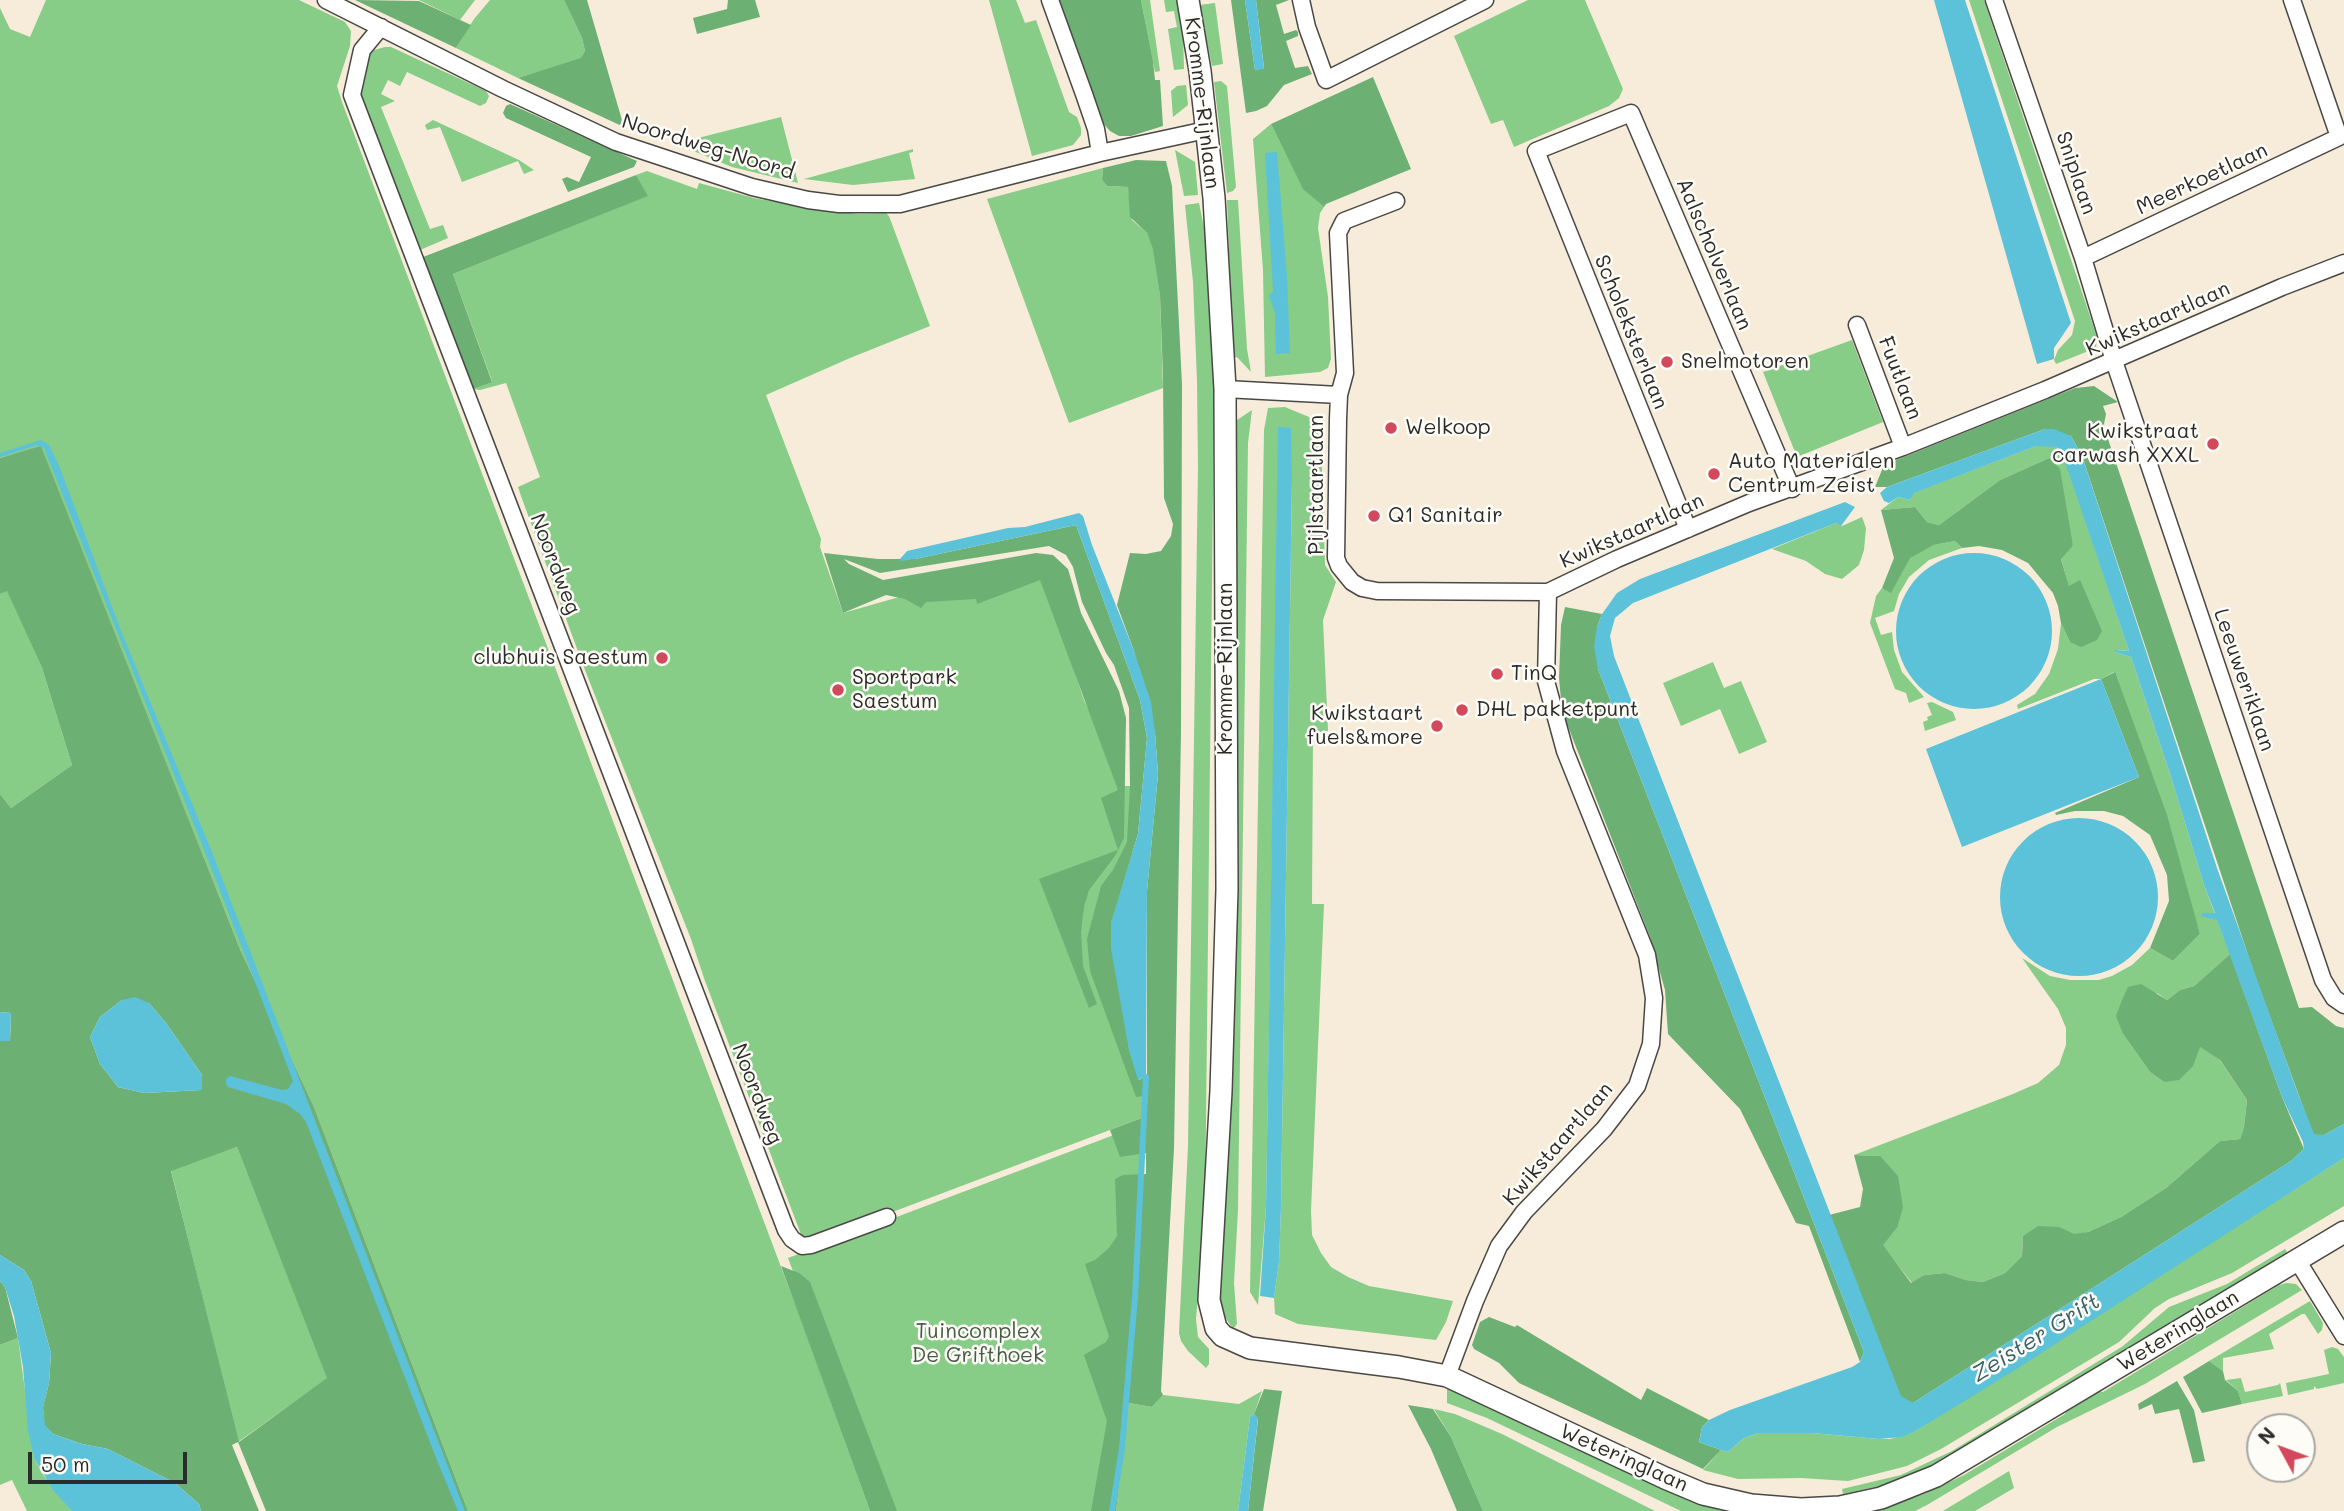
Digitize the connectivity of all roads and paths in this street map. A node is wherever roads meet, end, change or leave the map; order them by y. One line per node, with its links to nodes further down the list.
1 (326, 0): 8 (street)
2 (1050, 0): 11 (street)
3 (1188, 0): 9 (street, Kromme-Rijnlaan)
4 (1301, 0): 5 (street)
5 (1485, 0)
6 (1994, 0): 13 (street, Sniplaan)
7 (2292, 0): 13 (street, Meerkoetlaan)
8 (382, 27): 11 (street, Noordweg-Noord); 24 (street, Noordweg)
9 (1206, 130): 11 (street, Noordweg-Noord); 17 (street, Kromme-Rijnlaan)
10 (1536, 151): 20 (street, Aalscholverlaan); 21 (street, Scholeksterlaan)
11 (1100, 153)
12 (1396, 201): 18 (street, Pijlstaartlaan)
13 (2083, 258): 16 (street, Sniplaan)
14 (2344, 264): 16 (street, Kwikstaartlaan)
15 (1857, 325): 19 (street, Fuutlaan)
16 (2114, 361): 19 (street, Kwikstaartlaan); 23 (street, Leeuweriklaan)
17 (1225, 389): 18 (street, Pijlstaartlaan); 27 (street, Kromme-Rijnlaan)
18 (1339, 395): 22 (street, Pijlstaartlaan)
19 (1903, 447): 20 (street, Kwikstaartlaan)
20 (1792, 489): 21 (street, Kwikstaartlaan)
21 (1688, 529): 22 (street, Kwikstaartlaan)
22 (1548, 592): 29 (street, Kwikstaartlaan)
23 (2344, 1005)
24 (887, 1217)
25 (2344, 1232): 26 (street, Weteringlaan)
26 (2297, 1260): 28 (street); 30 (street, Weteringlaan)
27 (1223, 1336): 29 (street, Weteringlaan)
28 (2344, 1336)
29 (1447, 1376): 30 (street, Weteringlaan)
30 (1841, 1509)

